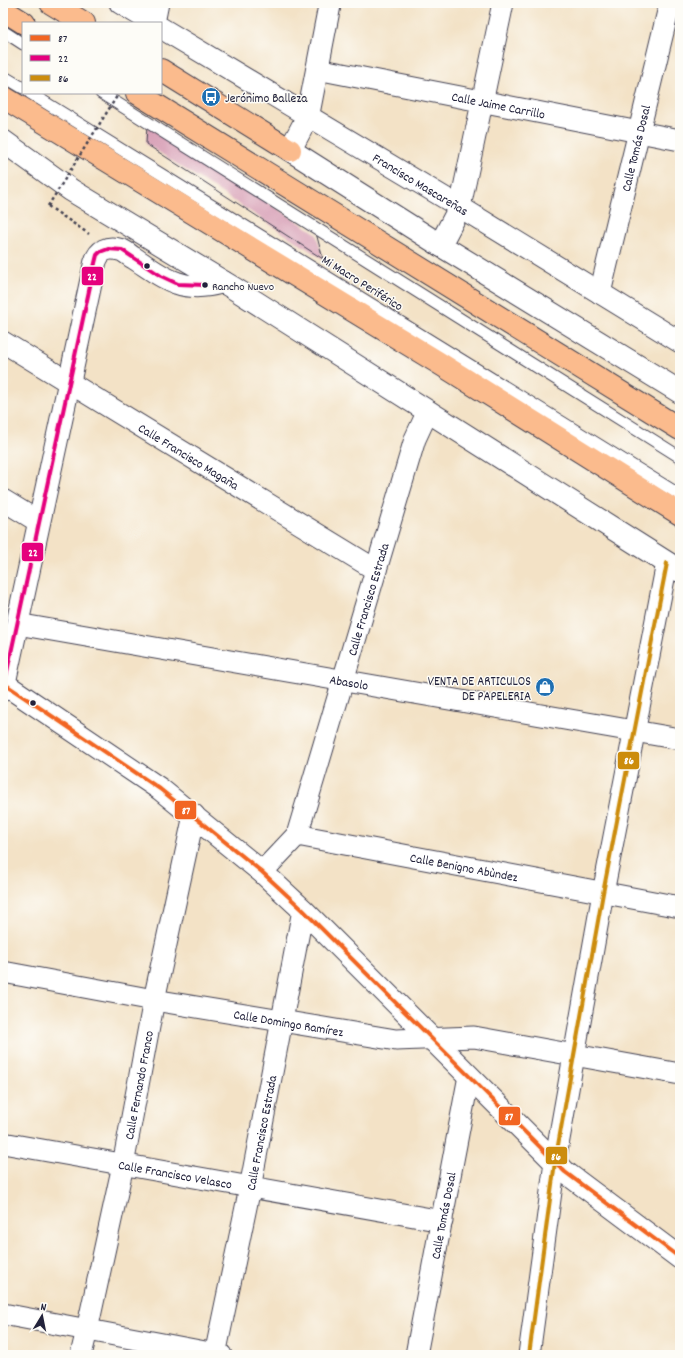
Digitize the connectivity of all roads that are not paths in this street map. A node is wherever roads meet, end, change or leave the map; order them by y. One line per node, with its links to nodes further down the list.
1 (51, 3): 9 (highway)
2 (120, 3): 10 (street)
3 (158, 3): 11 (street)
4 (330, 3): 15 (street)
5 (503, 3): 23 (street)
6 (670, 3): 25 (street, Calle Tomás Dosal)
7 (3, 10): 8 (highway)
8 (22, 22)
9 (82, 22)
10 (151, 22)
11 (153, 22)
12 (162, 29): 24 (street, Francisco Mascareñas)
13 (3, 31): 14 (lane)
14 (22, 43)
15 (317, 69): 23 (street, Calle Jaime Carrillo); 24 (street)
16 (162, 71): 28 (highway)
17 (3, 76): 18 (lane)
18 (22, 87)
19 (32, 94): 40 (lane, Mi Macro Periférico)
20 (103, 94): 39 (lane, Mi Macro Periférico)
21 (139, 94): 38 (highway)
22 (3, 97): 42 (highway)
23 (482, 101): 25 (street, Calle Jaime Carrillo); 29 (street)
24 (308, 116): 28 (street); 29 (street, Francisco Mascareñas)
25 (640, 132): 26 (street, Calle Jaime Carrillo); 32 (street, Calle Tomás Dosal)
26 (680, 140)
27 (3, 141): 31 (street)
28 (290, 150): 30 (street)
29 (460, 208): 30 (street); 32 (street, Francisco Mascareñas)
30 (440, 245): 36 (street)
31 (223, 282): 35 (street); 37 (street)
32 (600, 293): 34 (street, Francisco Mascareñas)
33 (3, 342): 35 (street, Calle Francisco Magaña)
34 (680, 342)
35 (69, 382): 43 (street); 45 (street, Calle Francisco Magaña)
36 (680, 392)
37 (428, 411): 44 (street); 45 (street, Calle Francisco Estrada)
38 (680, 429)
39 (680, 457)
40 (680, 495)
41 (3, 500): 43 (street)
42 (680, 514)
43 (39, 522): 46 (street)
44 (673, 567): 49 (street)
45 (376, 570): 47 (street, Calle Francisco Estrada)
46 (17, 624): 47 (street, Abasolo); 48 (street)
47 (343, 680): 49 (street, Abasolo); 52 (street, Calle Francisco Estrada)
48 (4, 685): 51 (street)
49 (633, 731): 50 (street, Abasolo); 54 (street)
50 (680, 739)
51 (194, 815): 53 (street); 58 (street, Calle Fernando Franco)
52 (297, 835): 53 (street); 54 (street, Calle Benigno Abùndez)
53 (262, 872): 56 (street)
54 (603, 893): 55 (street, Calle Benigno Abùndez); 61 (street)
55 (680, 908)
56 (304, 910): 59 (street, Calle Francisco Estrada); 60 (street)
57 (3, 972): 58 (street, Calle Domingo Ramírez)
58 (154, 1000): 59 (street, Calle Domingo Ramírez); 66 (street, Calle Fernando Franco)
59 (282, 1022): 60 (street, Calle Domingo Ramírez); 67 (street, Calle Francisco Estrada)
60 (432, 1038): 61 (street, Calle Domingo Ramírez); 63 (street)
61 (574, 1055): 62 (street, Calle Domingo Ramírez); 65 (street)
62 (680, 1074)
63 (470, 1076): 65 (street); 68 (street, Calle Tomás Dosal)
64 (3, 1143): 66 (street, Calle Francisco Velasco)
65 (555, 1162): 69 (street); 75 (street)
66 (123, 1165): 67 (street, Calle Francisco Velasco); 71 (street, Calle Fernando Franco)
67 (250, 1188): 68 (street, Calle Francisco Velasco); 73 (street, Calle Francisco Estrada)
68 (442, 1221): 74 (street, Calle Tomás Dosal)
69 (678, 1255)
70 (3, 1314): 71 (street)
71 (87, 1330): 72 (street, Calle Fernando Franco); 73 (street)
72 (81, 1355)
73 (217, 1355)
74 (416, 1355)
75 (529, 1355)

